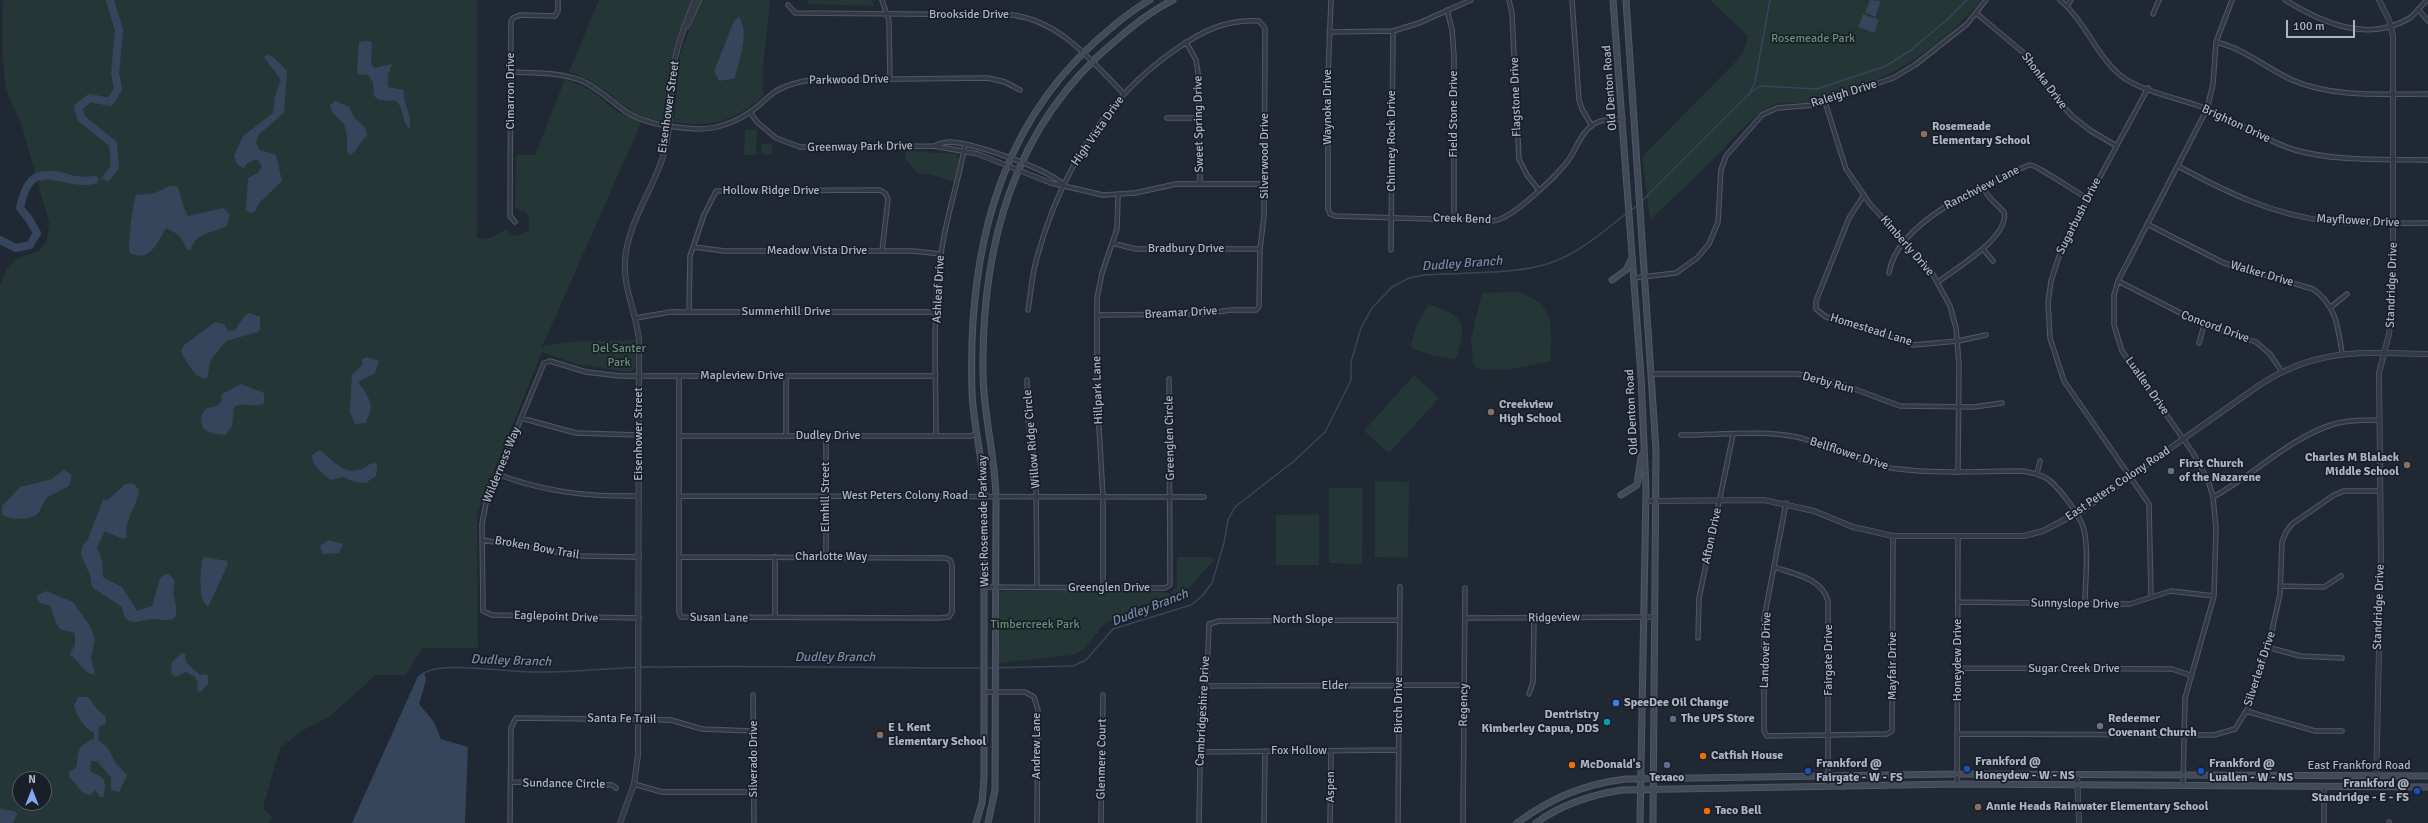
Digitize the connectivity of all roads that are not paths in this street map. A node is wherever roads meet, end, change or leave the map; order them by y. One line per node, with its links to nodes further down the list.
1 (558, 0): 38 (street, Cimarron Drive)
2 (695, 0): 31 (street, Eisenhower Street)
3 (699, 0): 31 (street, Eisenhower Street)
4 (882, 0): 26 (street)
5 (1150, 0): 36 (main road, West Rosemeade Parkway)
6 (1173, 0): 37 (main road, West Rosemeade Parkway)
7 (1331, 0): 33 (street, Waynoka Drive)
8 (1471, 0): 23 (street)
9 (1509, 0): 69 (street, Flagstone Drive)
10 (1572, 0): 53 (street)
11 (1613, 0): 51 (main road, Old Denton Road)
12 (1626, 0): 50 (main road, Old Denton Road)
13 (1986, 0): 25 (street, Raleigh Drive)
14 (2060, 0): 22 (street, Brighton Drive)
15 (2071, 0): 22 (street)
16 (2159, 0): 27 (street)
17 (2232, 0): 35 (street, Luallen Drive)
18 (2285, 0): 30 (street)
19 (2379, 0): 30 (street, Standridge Drive)
20 (2428, 0): 24 (street)
21 (788, 5): 26 (street, Brookside Drive)
22 (2066, 6): 40 (street, Brighton Drive)
23 (1447, 10): 32 (street); 75 (street, Field Stone Drive)
24 (2418, 10): 29 (street); 30 (street)
25 (1976, 13): 45 (street, Raleigh Drive); 55 (street, Shonka Drive)
26 (887, 14): 36 (street, Brookside Drive); 39 (street)
27 (2153, 14)
28 (1250, 21): 34 (street, High Vista Drive); 66 (street, Silverwood Drive)
29 (2428, 21)
30 (2391, 26): 43 (street, Standridge Drive)
31 (685, 29): 52 (street, Eisenhower Street)
32 (1392, 31): 33 (street); 74 (street, Chimney Rock Drive)
33 (1329, 32): 73 (street, Waynoka Drive)
34 (1186, 42): 42 (street, High Vista Drive); 49 (street, Sweet Spring Drive)
35 (2216, 42): 43 (street); 46 (street, Luallen Drive)
36 (1082, 53): 37 (street, Brookside Drive); 58 (main road, West Rosemeade Parkway)
37 (1091, 62): 42 (street, Brookside Drive); 61 (main road, West Rosemeade Parkway)
38 (511, 72): 52 (street, Parkwood Drive); 76 (street, Cimarron Drive)
39 (890, 79): 41 (street, Parkwood Drive); 47 (street, Parkwood Drive)
40 (2148, 88): 46 (street, Brighton Drive); 55 (street, Sugarbush Drive)
41 (1020, 90)
42 (1124, 94): 67 (street, High Vista Drive)
43 (2393, 94): 44 (street); 59 (street, Standridge Drive)
44 (2428, 94)
45 (1825, 102): 70 (street, Kimberly Drive); 91 (street, Raleigh Drive)
46 (2207, 109): 59 (street, Brighton Drive); 63 (street, Luallen Drive)
47 (750, 112): 52 (street, Parkwood Drive); 56 (street, Greenway Park Drive)
48 (1167, 118): 49 (street)
49 (1199, 118): 65 (street, Sweet Spring Drive)
50 (1634, 118): 51 (main road); 91 (main road, Old Denton Road)
51 (1623, 119): 53 (street); 88 (main road, Old Denton Road)
52 (669, 125): 103 (street, Eisenhower Street)
53 (1592, 126): 69 (street, Creek Bend)
54 (965, 144): 56 (street, Greenway Park Drive); 57 (street, Ashleaf Drive); 58 (street, Greenway Park Drive)
55 (2116, 145): 72 (street, Sugarbush Drive)
56 (934, 146): 57 (street, Greenway Park Drive)
57 (964, 151): 62 (street, Greenway Park Drive); 87 (street, Ashleaf Drive)
58 (1010, 159): 61 (street, Greenway Park Drive); 62 (main road, West Rosemeade Parkway)
59 (2394, 159): 60 (street, Brighton Drive); 77 (street, Standridge Drive)
60 (2428, 160)
61 (1020, 163): 64 (main road, West Rosemeade Parkway); 67 (street, Greenway Park Drive)
62 (1007, 166): 64 (street, Greenway Park Drive); 124 (main road, West Rosemeade Parkway)
63 (2178, 166): 77 (street, Mayflower Drive); 79 (street, Luallen Drive)
64 (1017, 170): 67 (street, Greenway Park Drive); 145 (main road, West Rosemeade Parkway)
65 (1200, 184): 66 (street, Greenway Park Drive); 71 (street, Greenway Park Drive)
66 (1265, 184): 83 (street, Silverwood Drive)
67 (1063, 185): 71 (street, Greenway Park Drive); 99 (street, High Vista Drive)
68 (1982, 187): 72 (street, Ranchview Lane); 80 (street, Ranchview Lane); 84 (street)
69 (1538, 189): 75 (street, Creek Bend)
70 (1864, 195): 80 (street, Kimberly Drive); 106 (street, Homestead Lane)
71 (1118, 196): 81 (street, Hillpark Lane)
72 (2087, 198): 138 (street, Sugarbush Drive)
73 (1330, 214): 74 (street, Creek Bend)
74 (1392, 218): 75 (street, Creek Bend); 85 (street, Chimney Rock Drive)
75 (1454, 219)
76 (515, 222)
77 (2394, 223): 78 (street, Mayflower Drive); 109 (street, Standridge Drive)
78 (2428, 223)
79 (2147, 224): 94 (street, Luallen Drive); 98 (street, Walker Drive)
80 (1903, 242): 90 (street, Ranchview Lane); 95 (street, Kimberly Drive)
81 (1112, 244): 83 (street, Bradbury Drive); 102 (street, Hillpark Lane)
82 (693, 246): 86 (street, Meadow Vista Drive); 86 (street, Hollow Ridge Drive); 100 (street, Hollow Ridge Drive)
83 (1260, 249): 97 (street, Silverwood Drive)
84 (1983, 249): 89 (street); 95 (street)
85 (1391, 250)
86 (882, 251): 87 (street, Meadow Vista Drive)
87 (941, 254): 101 (street, Ashleaf Drive)
88 (1632, 260): 92 (main road, Old Denton Road); 93 (main road)
89 (1993, 261)
90 (1889, 273)
91 (1645, 277): 92 (street, Raleigh Drive); 113 (main road, Old Denton Road)
92 (1633, 278): 133 (main road, Old Denton Road)
93 (1612, 280)
94 (2118, 280): 104 (street, Concord Drive); 132 (street, Luallen Drive)
95 (1938, 282): 106 (street, Kimberly Drive)
96 (2347, 294): 98 (street)
97 (1260, 302): 102 (street, Breamar Drive)
98 (2331, 307): 108 (street, Walker Drive)
99 (1028, 310)
100 (689, 312): 101 (street, Summerhill Drive); 103 (street, Summerhill Drive)
101 (937, 312): 117 (street, Ashleaf Drive)
102 (1097, 315): 147 (street, Hillpark Lane)
103 (636, 318): 114 (street, Eisenhower Street)
104 (2204, 325): 107 (street); 112 (street, Concord Drive)
105 (1986, 335): 106 (street)
106 (1958, 341): 121 (street, Kimberly Drive)
107 (2199, 343)
108 (2342, 353): 109 (street, East Peters Colony Road); 112 (street, East Peters Colony Road)
109 (2383, 353): 110 (street, East Peters Colony Road); 123 (street, Standridge Drive)
110 (2428, 354)
111 (550, 361): 114 (street, Mapleview Drive); 122 (street, Wilderness Way)
112 (2282, 372): 132 (street, East Peters Colony Road)
113 (1652, 374): 121 (street, Derby Run); 153 (main road, Old Denton Road)
114 (639, 376): 115 (street, Mapleview Drive); 125 (street, Eisenhower Street)
115 (679, 376): 116 (street, Mapleview Drive); 128 (street, Susan Lane)
116 (786, 376): 117 (street, Mapleview Drive); 129 (street)
117 (936, 376): 131 (street, Ashleaf Drive)
118 (1169, 379): 148 (street, Greenglen Circle)
119 (1027, 380): 146 (street, Willow Ridge Circle)
120 (2002, 403): 121 (street, Derby Run)
121 (1958, 407): 135 (street, Kimberly Drive)
122 (521, 418): 125 (street); 136 (street, Wilderness Way)
123 (2379, 420): 139 (street, Standridge Drive); 150 (street)
124 (978, 434): 131 (street, Dudley Drive); 143 (main road, West Rosemeade Parkway)
125 (639, 435): 141 (street, Eisenhower Street)
126 (1681, 435): 127 (street, Bellflower Drive)
127 (1733, 435): 135 (street, Bellflower Drive); 152 (street, Afton Drive)
128 (679, 436): 129 (street, Dudley Drive); 142 (street, Susan Lane)
129 (786, 436): 130 (street, Dudley Drive)
130 (826, 436): 131 (street, Dudley Drive); 144 (street, Elmhill Street)
131 (936, 436)
132 (2183, 439): 138 (street, East Peters Colony Road); 150 (street, Luallen Drive)
133 (1644, 452): 140 (main road); 151 (main road, Old Denton Road)
134 (2040, 461): 137 (street)
135 (1958, 471): 137 (street, Bellflower Drive)
136 (497, 474): 141 (street); 158 (street, Wilderness Way)
137 (2037, 474): 155 (street, Bellflower Drive)
138 (2131, 477): 155 (street, East Peters Colony Road); 173 (street, Sugarbush Drive)
139 (2380, 491): 165 (street, Silverleaf Drive); 216 (street, Standridge Drive)
140 (1621, 495)
141 (639, 496): 159 (street, Eisenhower Street)
142 (678, 496): 144 (street, West Peters Colony Road); 160 (street, Susan Lane)
143 (984, 496): 144 (street, West Peters Colony Road); 145 (street, West Peters Colony Road); 166 (main road, West Rosemeade Parkway)
144 (826, 497): 162 (street, Elmhill Street)
145 (996, 497): 146 (street, West Peters Colony Road); 167 (main road, West Rosemeade Parkway)
146 (1036, 497): 147 (street, West Peters Colony Road); 169 (street, Willow Ridge Circle)
147 (1104, 497): 148 (street, West Peters Colony Road); 170 (street, Hillpark Lane)
148 (1171, 497): 149 (street, West Peters Colony Road); 170 (street, Greenglen Drive)
149 (1204, 497)
150 (2213, 497): 174 (street, Luallen Drive)
151 (1646, 500): 153 (street, East Peters Colony Road); 178 (main road, Old Denton Road)
152 (1720, 500): 153 (street, East Peters Colony Road); 154 (street, East Peters Colony Road); 186 (street, Afton Drive)
153 (1656, 501): 179 (main road, Old Denton Road)
154 (1786, 504): 156 (street, East Peters Colony Road); 163 (street, Landover Drive)
155 (2076, 514): 157 (street, East Peters Colony Road); 177 (street, Bellflower Drive)
156 (1893, 536): 157 (street, East Peters Colony Road); 207 (street, Mayfair Drive)
157 (1958, 536): 176 (street, Honeydew Drive)
158 (482, 540): 159 (street, Broken Bow Trail); 175 (street, Wilderness Way)
159 (639, 557): 180 (street, Eisenhower Street)
160 (679, 557): 161 (street, Charlotte Way); 181 (street, Susan Lane)
161 (775, 557): 162 (street, Charlotte Way); 181 (street)
162 (826, 558): 172 (street, Charlotte Way)
163 (1774, 567): 207 (street, Fairgate Drive); 207 (street, Landover Drive)
164 (2341, 576): 165 (street)
165 (2280, 586): 187 (street, Silverleaf Drive)
166 (984, 587): 167 (street, Greenglen Drive); 197 (main road, West Rosemeade Parkway)
167 (996, 587): 169 (street, Greenglen Drive); 196 (main road, West Rosemeade Parkway)
168 (1400, 587): 184 (street, Birch Drive)
169 (1037, 588): 170 (street, Greenglen Drive)
170 (1103, 588)
171 (1465, 588): 182 (street, Regency)
172 (952, 591): 181 (street, Susan Lane)
173 (2151, 595): 174 (street, Sunnyslope Drive); 177 (street, Sunnyslope Drive)
174 (2214, 596): 190 (street, Luallen Drive)
175 (482, 602): 180 (street, Eaglepoint Drive)
176 (1958, 602): 177 (street, Sunnyslope Drive); 189 (street, Honeydew Drive)
177 (2085, 604)
178 (1643, 617): 179 (street, Ridgeview); 183 (street, Ridgeview); 192 (main road, Old Denton Road)
179 (1655, 617): 191 (main road, Old Denton Road)
180 (639, 618): 202 (street, Eisenhower Street)
181 (775, 618)
182 (1465, 618): 183 (street, Ridgeview); 194 (street, Regency)
183 (1534, 619): 198 (street)
184 (1399, 620): 185 (street, North Slope); 193 (street, Birch Drive)
185 (1209, 624): 195 (street, Cambridgeshire Drive)
186 (1698, 638)
187 (2267, 647): 188 (street); 201 (street, Silverleaf Drive)
188 (2342, 658)
189 (1958, 668): 190 (street, Sugar Creek Drive); 205 (street, Honeydew Drive)
190 (2190, 675): 206 (street, Luallen Drive)
191 (1654, 681): 192 (main road); 218 (main road, Old Denton Road)
192 (1642, 682): 220 (main road, Old Denton Road)
193 (1399, 685): 194 (street, Elder); 195 (street, Elder); 208 (street, Birch Drive)
194 (1465, 685): 246 (street, Regency)
195 (1205, 686): 211 (street, Cambridgeshire Drive)
196 (996, 691): 197 (street, Andrew Lane); 239 (main road, West Rosemeade Parkway); 240 (street, Andrew Lane)
197 (984, 692): 238 (main road, West Rosemeade Parkway)
198 (1529, 694)
199 (753, 695): 203 (street, Silverado Drive)
200 (1102, 695): 241 (street, Glenmere Court)
201 (2246, 712): 204 (street); 206 (street, Silverleaf Drive)
202 (639, 718): 203 (street, Santa Fe Trail); 221 (street, Santa Fe Trail); 222 (street, Eisenhower Street)
203 (753, 731): 234 (street, Silverado Drive)
204 (2342, 731)
205 (1957, 734): 206 (street, Silverleaf Drive); 212 (street, Honeydew Drive)
206 (2184, 735): 214 (street, Luallen Drive)
207 (1828, 736): 215 (street, Fairgate Drive)
208 (1399, 750): 210 (street, Fox Hollow); 245 (street, Birch Drive)
209 (1265, 751): 210 (street, Fox Hollow); 211 (street, Fox Hollow); 243 (street)
210 (1331, 751): 244 (street, Aspen)
211 (1200, 752): 242 (street, Cambridgeshire Drive)
212 (1957, 774): 213 (main road, East Frankford Road); 215 (main road, East Frankford Road); 223 (street, Honeydew Drive)
213 (2077, 774): 214 (main road, East Frankford Road); 224 (street)
214 (2183, 775): 216 (main road, East Frankford Road); 225 (street, Luallen Drive)
215 (1828, 776): 219 (main road, East Frankford Road); 226 (street, Fairgate Drive)
216 (2376, 776): 217 (main road, East Frankford Road); 228 (street, Standridge Drive)
217 (2428, 776)
218 (1652, 778): 219 (main road, East Frankford Road); 220 (main road, East Frankford Road); 233 (main road, Old Denton Road)
219 (1725, 778): 230 (main road)
220 (1641, 779): 232 (main road, Old Denton Road); 247 (main road, East Frankford Road)
221 (511, 782): 231 (street, Sundance Circle); 235 (street)
222 (634, 784): 234 (street); 236 (street, Eisenhower Street)
223 (1957, 784): 224 (main road, East Frankford Road); 226 (main road, East Frankford Road)
224 (2078, 784): 225 (main road, East Frankford Road); 251 (street)
225 (2183, 785): 227 (main road, East Frankford Road)
226 (1828, 786): 230 (main road, East Frankford Road)
227 (2324, 786): 228 (main road, East Frankford Road); 252 (street)
228 (2376, 786): 229 (main road, East Frankford Road)
229 (2428, 786)
230 (1724, 787): 233 (main road, East Frankford Road)
231 (616, 788)
232 (1641, 790): 233 (main road, East Frankford Road); 248 (main road, East Frankford Road); 249 (main road, Old Denton Road)
233 (1653, 790): 250 (main road, Old Denton Road)
234 (754, 792): 237 (street, Silverado Drive)
235 (510, 823)
236 (620, 823)
237 (754, 823)
238 (976, 823)
239 (988, 823)
240 (1037, 823)
241 (1101, 823)
242 (1199, 823)
243 (1264, 823)
244 (1330, 823)
245 (1398, 823)
246 (1463, 823)
247 (1517, 823)
248 (1536, 823)
249 (1640, 823)
250 (1653, 823)
251 (2079, 823)
252 (2324, 823)

